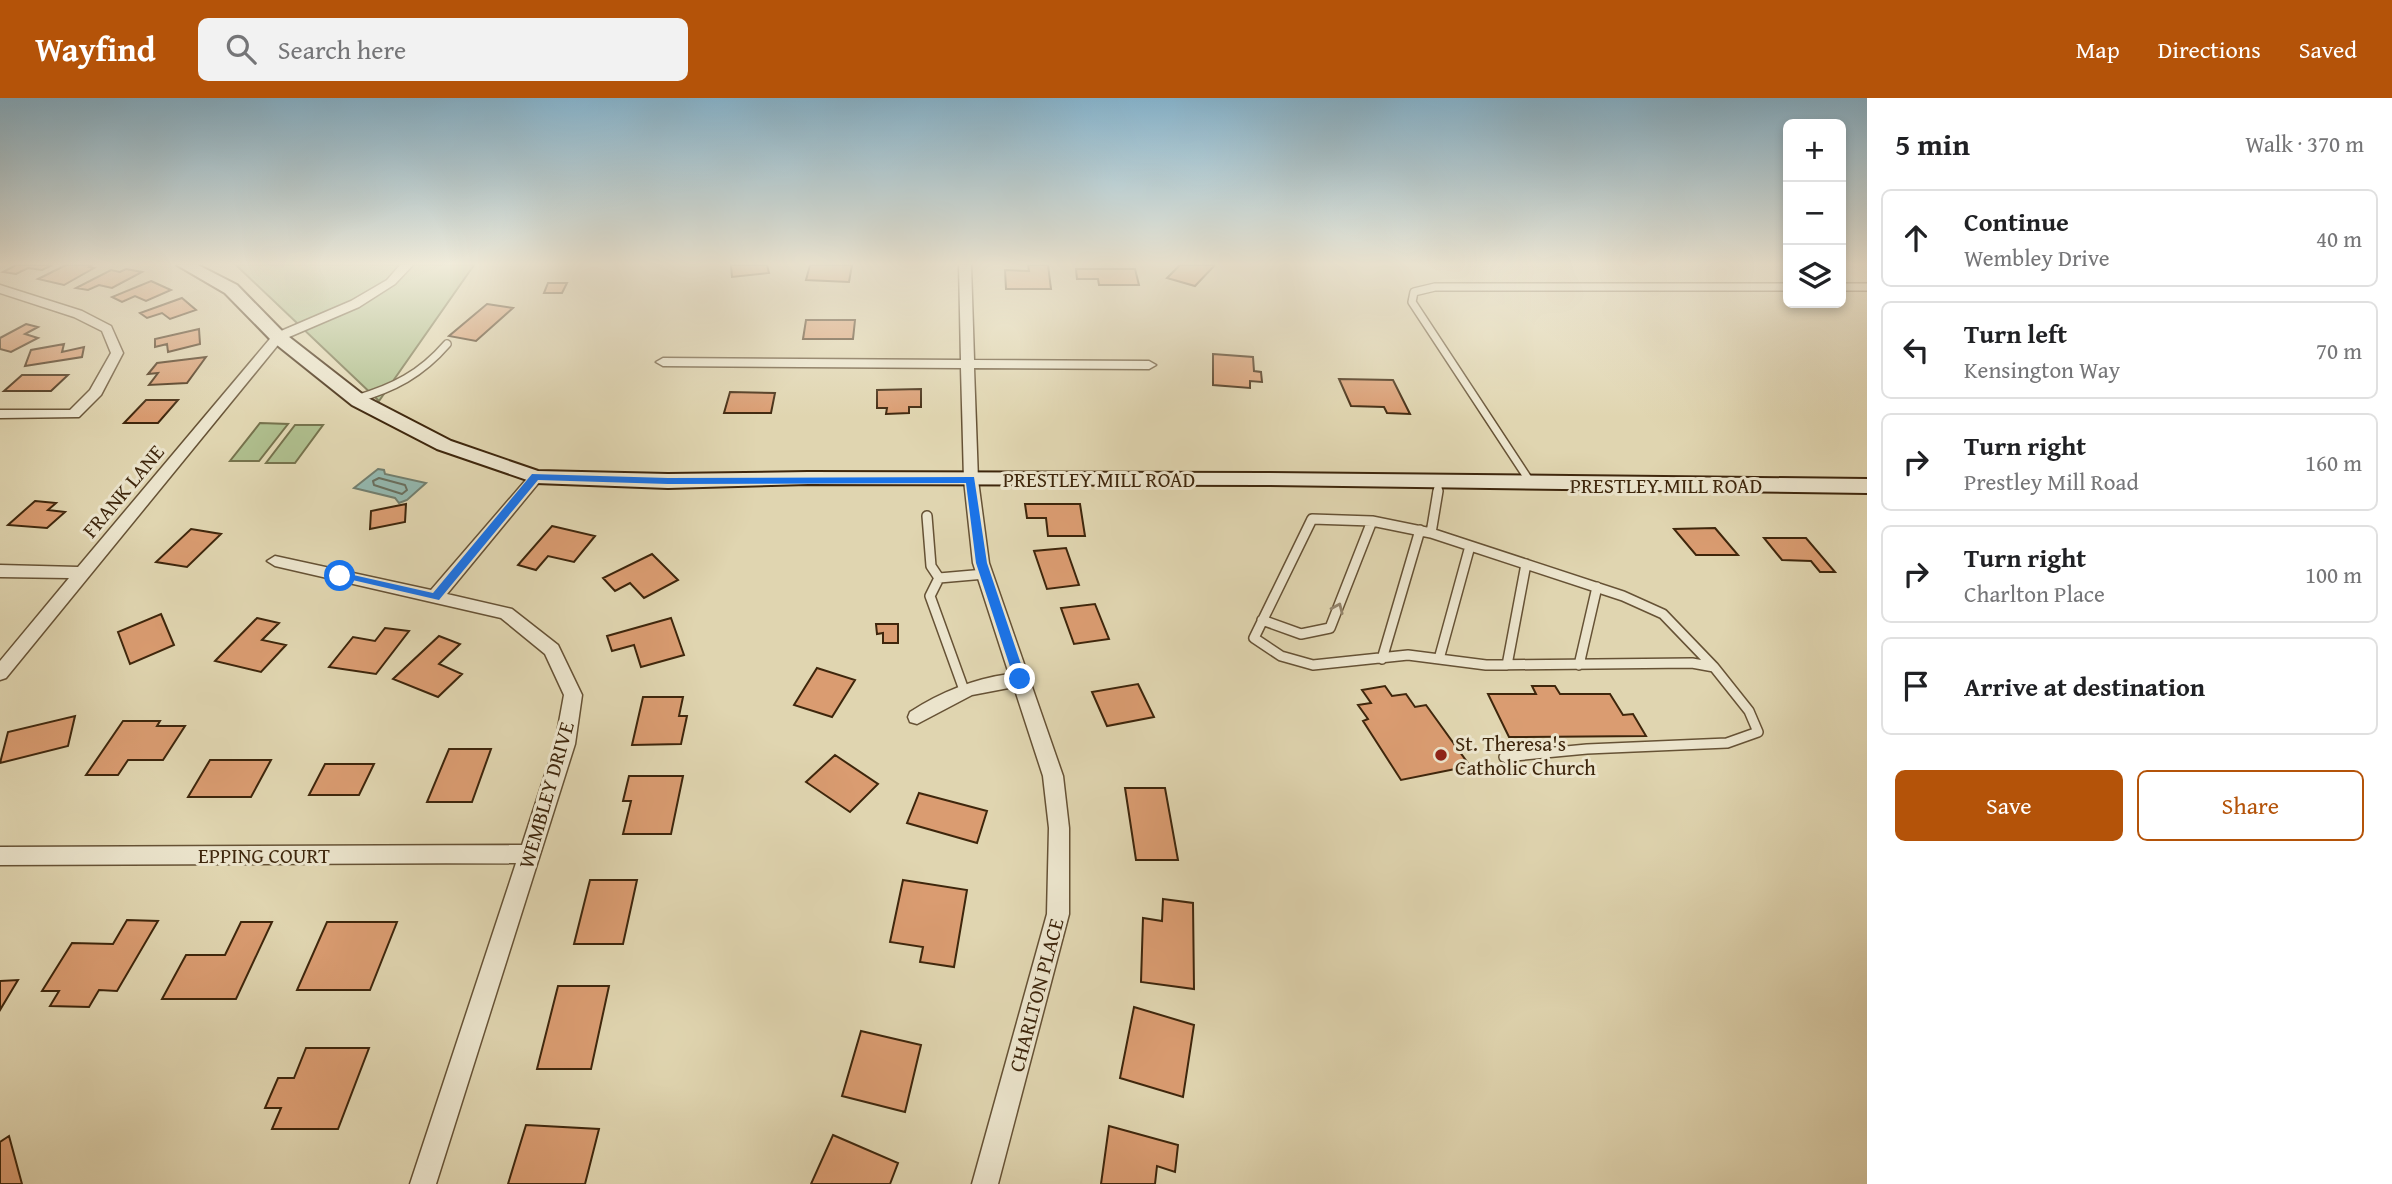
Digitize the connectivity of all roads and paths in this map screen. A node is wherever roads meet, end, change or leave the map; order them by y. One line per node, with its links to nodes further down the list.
1 (81, 316): 12 (street)
2 (257, 316): 6 (street, PRESTLEY MILL ROAD)
3 (328, 316): 6 (street)
4 (967, 316): 9 (street, CHARLTON PLACE)
5 (1421, 316): 16 (lane)
6 (278, 337): 11 (street, PRESTLEY MILL ROAD); 26 (street, FRANK LANE)
7 (447, 344): 11 (lane)
8 (663, 362): 9 (street)
9 (968, 365): 10 (street); 14 (street, CHARLTON PLACE)
10 (1149, 365)
11 (356, 398): 13 (street, PRESTLEY MILL ROAD)
12 (0, 414)
13 (536, 477): 14 (street, PRESTLEY MILL ROAD); 30 (street)
14 (971, 480): 15 (street, PRESTLEY MILL ROAD); 27 (street, CHARLTON PLACE)
15 (1439, 482): 16 (street, PRESTLEY MILL ROAD); 21 (lane)
16 (1531, 484): 17 (street, PRESTLEY MILL ROAD)
17 (1867, 486)
18 (927, 516): 28 (lane)
19 (1372, 521): 20 (lane); 31 (lane); 31 (lane, one-way to 19)
20 (1420, 530): 21 (lane); 32 (lane)
21 (1431, 533): 22 (lane)
22 (1471, 546): 24 (lane); 33 (lane)
23 (275, 561): 30 (street, WEMBLEY DRIVE)
24 (1526, 564): 29 (lane); 34 (lane)
25 (0, 571): 26 (street)
26 (82, 573): 37 (street, FRANK LANE)
27 (985, 574): 28 (lane); 38 (street, CHARLTON PLACE)
28 (939, 578): 39 (lane)
29 (1597, 587): 35 (lane); 36 (lane)
30 (435, 597): 42 (street, WEMBLEY DRIVE)
31 (1262, 620): 32 (lane)
32 (1382, 659): 33 (lane)
33 (1439, 659): 34 (lane)
34 (1507, 665): 35 (lane)
35 (1579, 665): 36 (lane)
36 (1714, 667): 41 (lane)
37 (0, 673)
38 (1020, 679): 39 (street); 45 (street, CHARLTON PLACE)
39 (964, 690): 40 (street)
40 (917, 717)
41 (1504, 757)
42 (529, 854): 43 (street, EPPING COURT); 44 (street, WEMBLEY DRIVE)
43 (0, 856)
44 (423, 1184)
45 (985, 1184)

